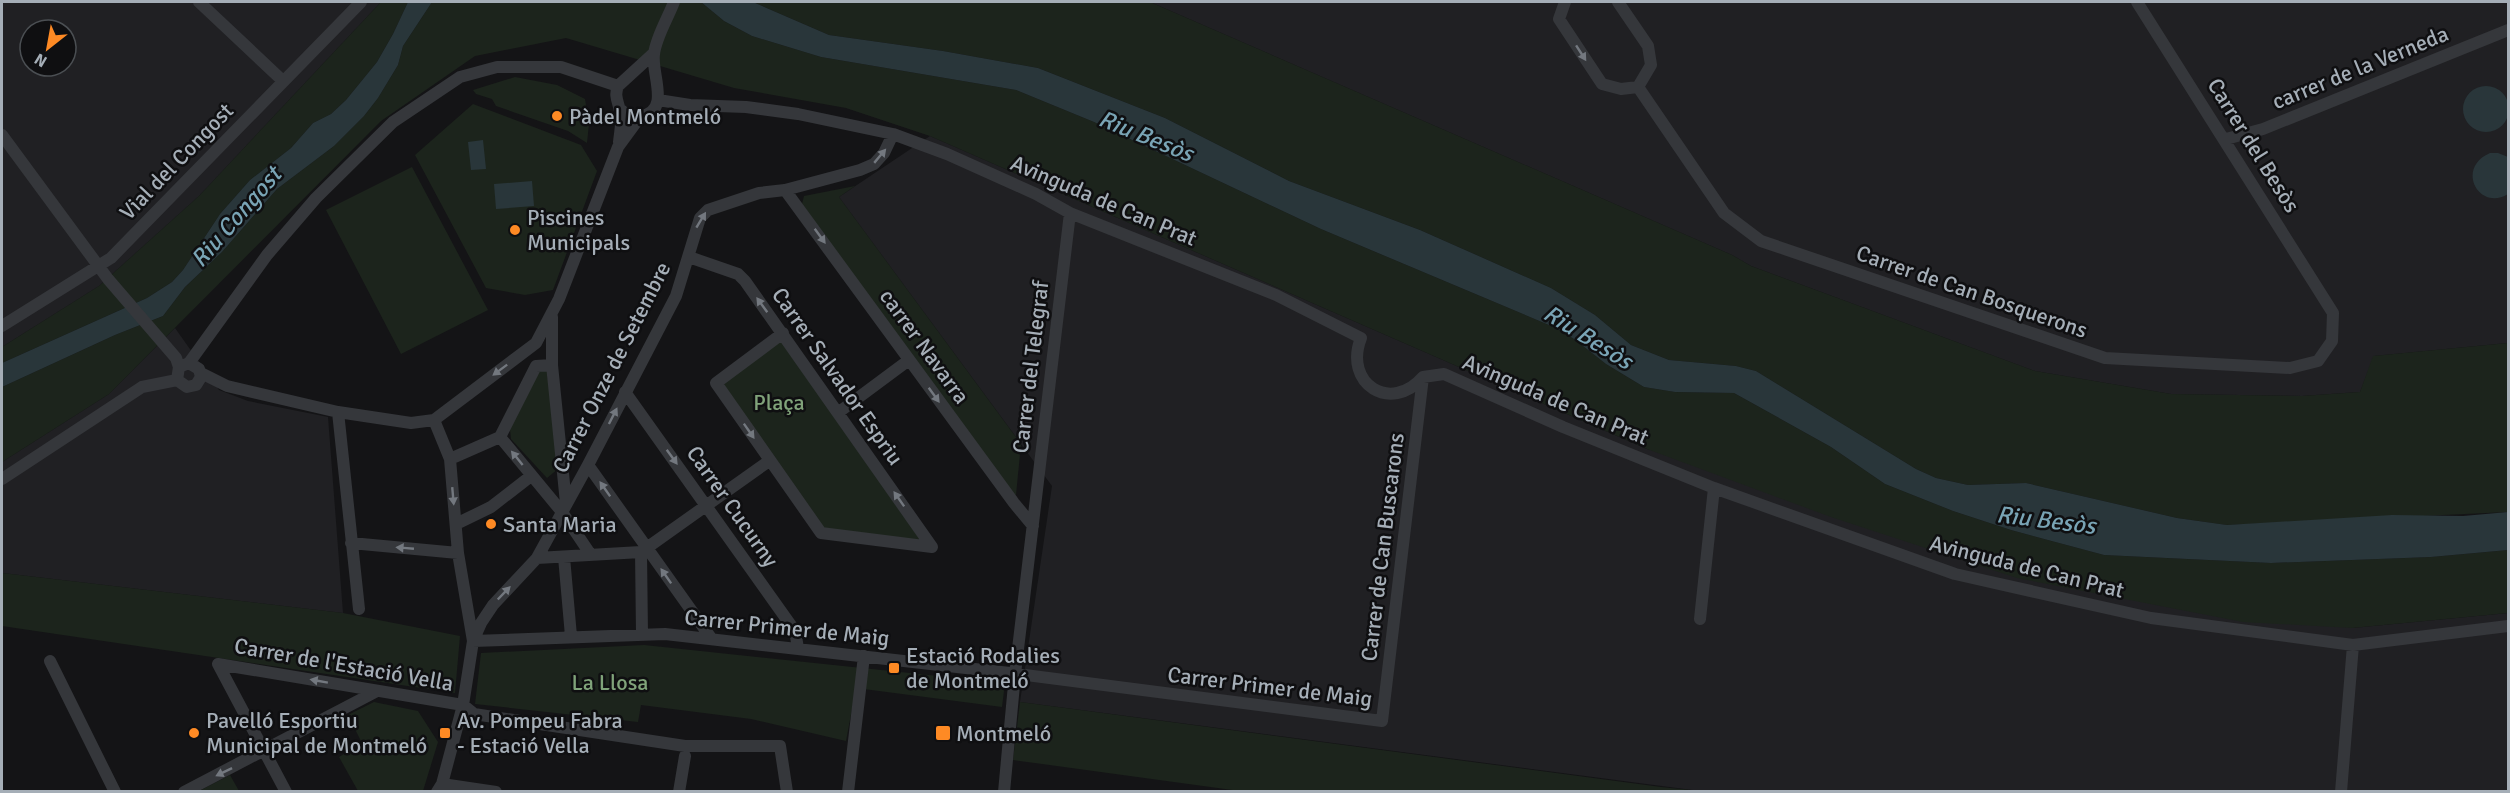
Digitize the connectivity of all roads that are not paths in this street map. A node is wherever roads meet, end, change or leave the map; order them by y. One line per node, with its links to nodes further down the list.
1 (199, 2): 10 (street)
2 (361, 2): 10 (street, Vial del Congost)
3 (675, 2): 8 (street)
4 (1565, 2): 13 (street, one-way to 13)
5 (1617, 2): 13 (street)
6 (2137, 2): 19 (street, Carrer del Besòs)
7 (2508, 30): 19 (street, carrer de la Verneda)
8 (654, 53): 9 (street); 11 (street)
9 (629, 75): 11 (street); 12 (street)
10 (283, 81): 24 (street, Vial del Congost)
11 (655, 84): 14 (street)
12 (618, 86): 15 (street); 35 (street)
13 (1638, 87): 26 (street, Carrer de Can Bosquerons)
14 (658, 100): 16 (street); 17 (street, Avinguda de Can Prat)
15 (620, 109): 16 (street); 20 (street)
16 (640, 117): 20 (street)
17 (893, 134): 21 (street, Carrer Onze de Setembre, one-way to 17); 22 (street, Avinguda de Can Prat)
18 (2, 135): 24 (street)
19 (2226, 139): 26 (street, Carrer del Besòs)
20 (618, 147): 25 (street)
21 (785, 190): 23 (street, Carrer Onze de Setembre, one-way to 21); 32 (street, carrer Navarra, one-way to 32)
22 (1070, 213): 37 (street, Avinguda de Can Prat); 52 (street, Carrer del Telegraf)
23 (689, 257): 28 (street, Carrer Salvador Espriu, one-way to 23); 38 (street, Carrer Onze de Setembre)
24 (99, 267): 27 (street, Vial del Congost); 35 (street)
25 (553, 313): 29 (street); 30 (street)
26 (2333, 313)
27 (2, 326)
28 (783, 333): 40 (street, Carrer Salvador Espriu); 44 (street, one-way to 44)
29 (536, 344): 30 (street); 31 (street)
30 (551, 349): 33 (street)
31 (524, 351): 34 (street); 41 (street, one-way to 41)
32 (909, 360): 40 (street); 52 (street, carrer Navarra, one-way to 52)
33 (552, 365): 34 (street); 50 (street)
34 (536, 366): 42 (street)
35 (182, 370): 36 (street); 36 (street); 47 (street)
36 (201, 373): 39 (street)
37 (1423, 377): 48 (street, Avinguda de Can Prat); 75 (street, Carrer de Can Buscarons)
38 (625, 392): 45 (street, Carrer Onze de Setembre, one-way to 38); 49 (street, Carrer Cucurny, one-way to 49)
39 (338, 412): 41 (street); 53 (street)
40 (839, 412): 44 (street, Carrer Salvador Espriu, one-way to 40)
41 (434, 420): 43 (street)
42 (500, 437): 43 (street); 46 (street, one-way to 42)
43 (450, 459): 51 (street, one-way to 51)
44 (769, 461): 49 (street)
45 (588, 465): 50 (street, Carrer Onze de Setembre); 54 (street, one-way to 45)
46 (531, 476): 50 (street); 51 (street)
47 (2, 479)
48 (1714, 488): 62 (street); 68 (street, Avinguda de Can Prat)
49 (708, 506): 54 (street); 69 (street, Carrer Cucurny)
50 (564, 507): 56 (street); 58 (street, Carrer Onze de Setembre)
51 (456, 524): 55 (street)
52 (1033, 526): 72 (street, Carrer del Telegraf)
53 (351, 543): 55 (street, one-way to 53); 60 (street)
54 (644, 549): 56 (street); 64 (street); 66 (street, one-way to 54)
55 (458, 553): 59 (street)
56 (591, 555): 57 (street)
57 (564, 557): 58 (street); 65 (street)
58 (537, 558): 61 (street, Carrer Onze de Setembre, one-way to 58)
59 (468, 608): 61 (street); 67 (street)
60 (359, 609)
61 (488, 611): 67 (street, Carrer Onze de Setembre)
62 (1700, 619)
63 (2508, 626): 68 (street, Avinguda de Can Prat)
64 (642, 634): 65 (street, Carrer Primer de Maig); 66 (street, Carrer Primer de Maig)
65 (571, 636): 67 (street, Carrer Primer de Maig)
66 (711, 639): 69 (street, Carrer Primer de Maig)
67 (473, 641): 74 (street)
68 (2353, 645): 87 (street)
69 (798, 648): 70 (street, Carrer Primer de Maig)
70 (864, 656): 72 (street, Carrer Primer de Maig); 85 (street)
71 (50, 661): 79 (street)
72 (1015, 674): 75 (street, Carrer Primer de Maig); 86 (street, Carrer del Telegraf)
73 (376, 691): 74 (street, Carrer de l'Estació Vella); 77 (street); 77 (street, Carrer de l'Estació Vella, one-way to 77)
74 (463, 705): 76 (street, Carrer de l'Estació Vella); 78 (street)
75 (1382, 721)
76 (685, 751): 83 (street); 84 (street, Carrer de l'Estació Vella)
77 (264, 752): 80 (street, one-way to 80); 81 (street)
78 (442, 789): 82 (street)
79 (115, 792)
80 (184, 792)
81 (286, 792)
82 (496, 792)
83 (680, 792)
84 (787, 792)
85 (848, 792)
86 (1004, 792)
87 (2341, 792)

